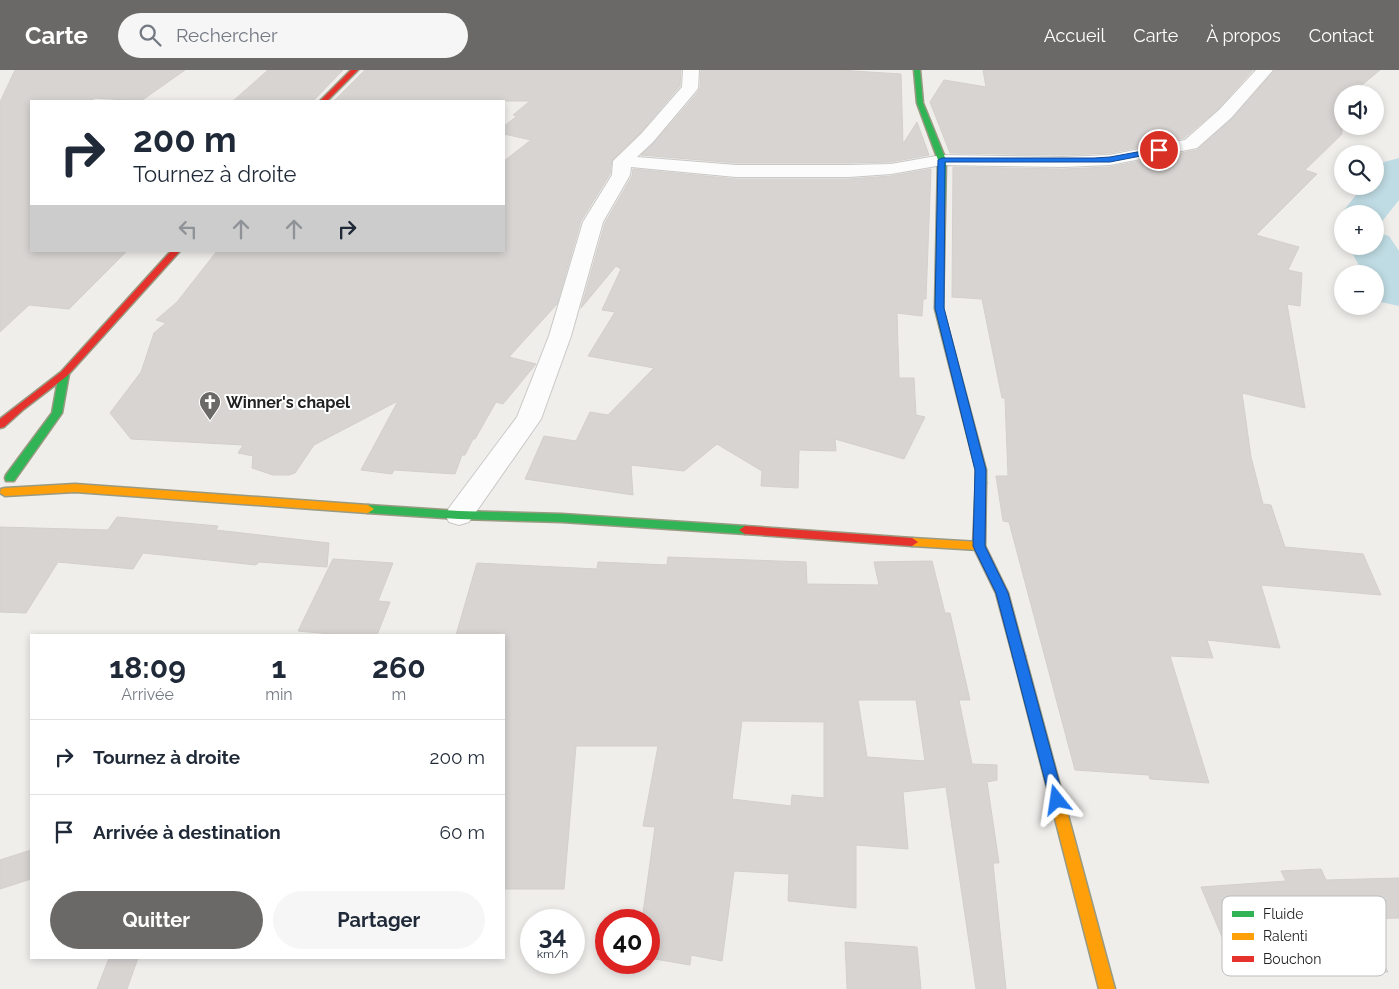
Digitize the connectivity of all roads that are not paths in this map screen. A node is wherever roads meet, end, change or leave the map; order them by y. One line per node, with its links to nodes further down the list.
1 (355, 70): 5 (street)
2 (691, 70): 7 (street)
3 (917, 70): 6 (street)
4 (1265, 70): 6 (street)
5 (324, 100)
6 (942, 160): 7 (street); 15 (street)
7 (622, 161): 14 (street)
8 (175, 252): 9 (street)
9 (64, 374): 10 (street); 12 (street)
10 (0, 425)
11 (2, 467): 12 (street)
12 (10, 478): 13 (street)
13 (2, 495): 14 (street)
14 (459, 515): 15 (street)
15 (979, 546): 16 (street)
16 (1107, 989)

